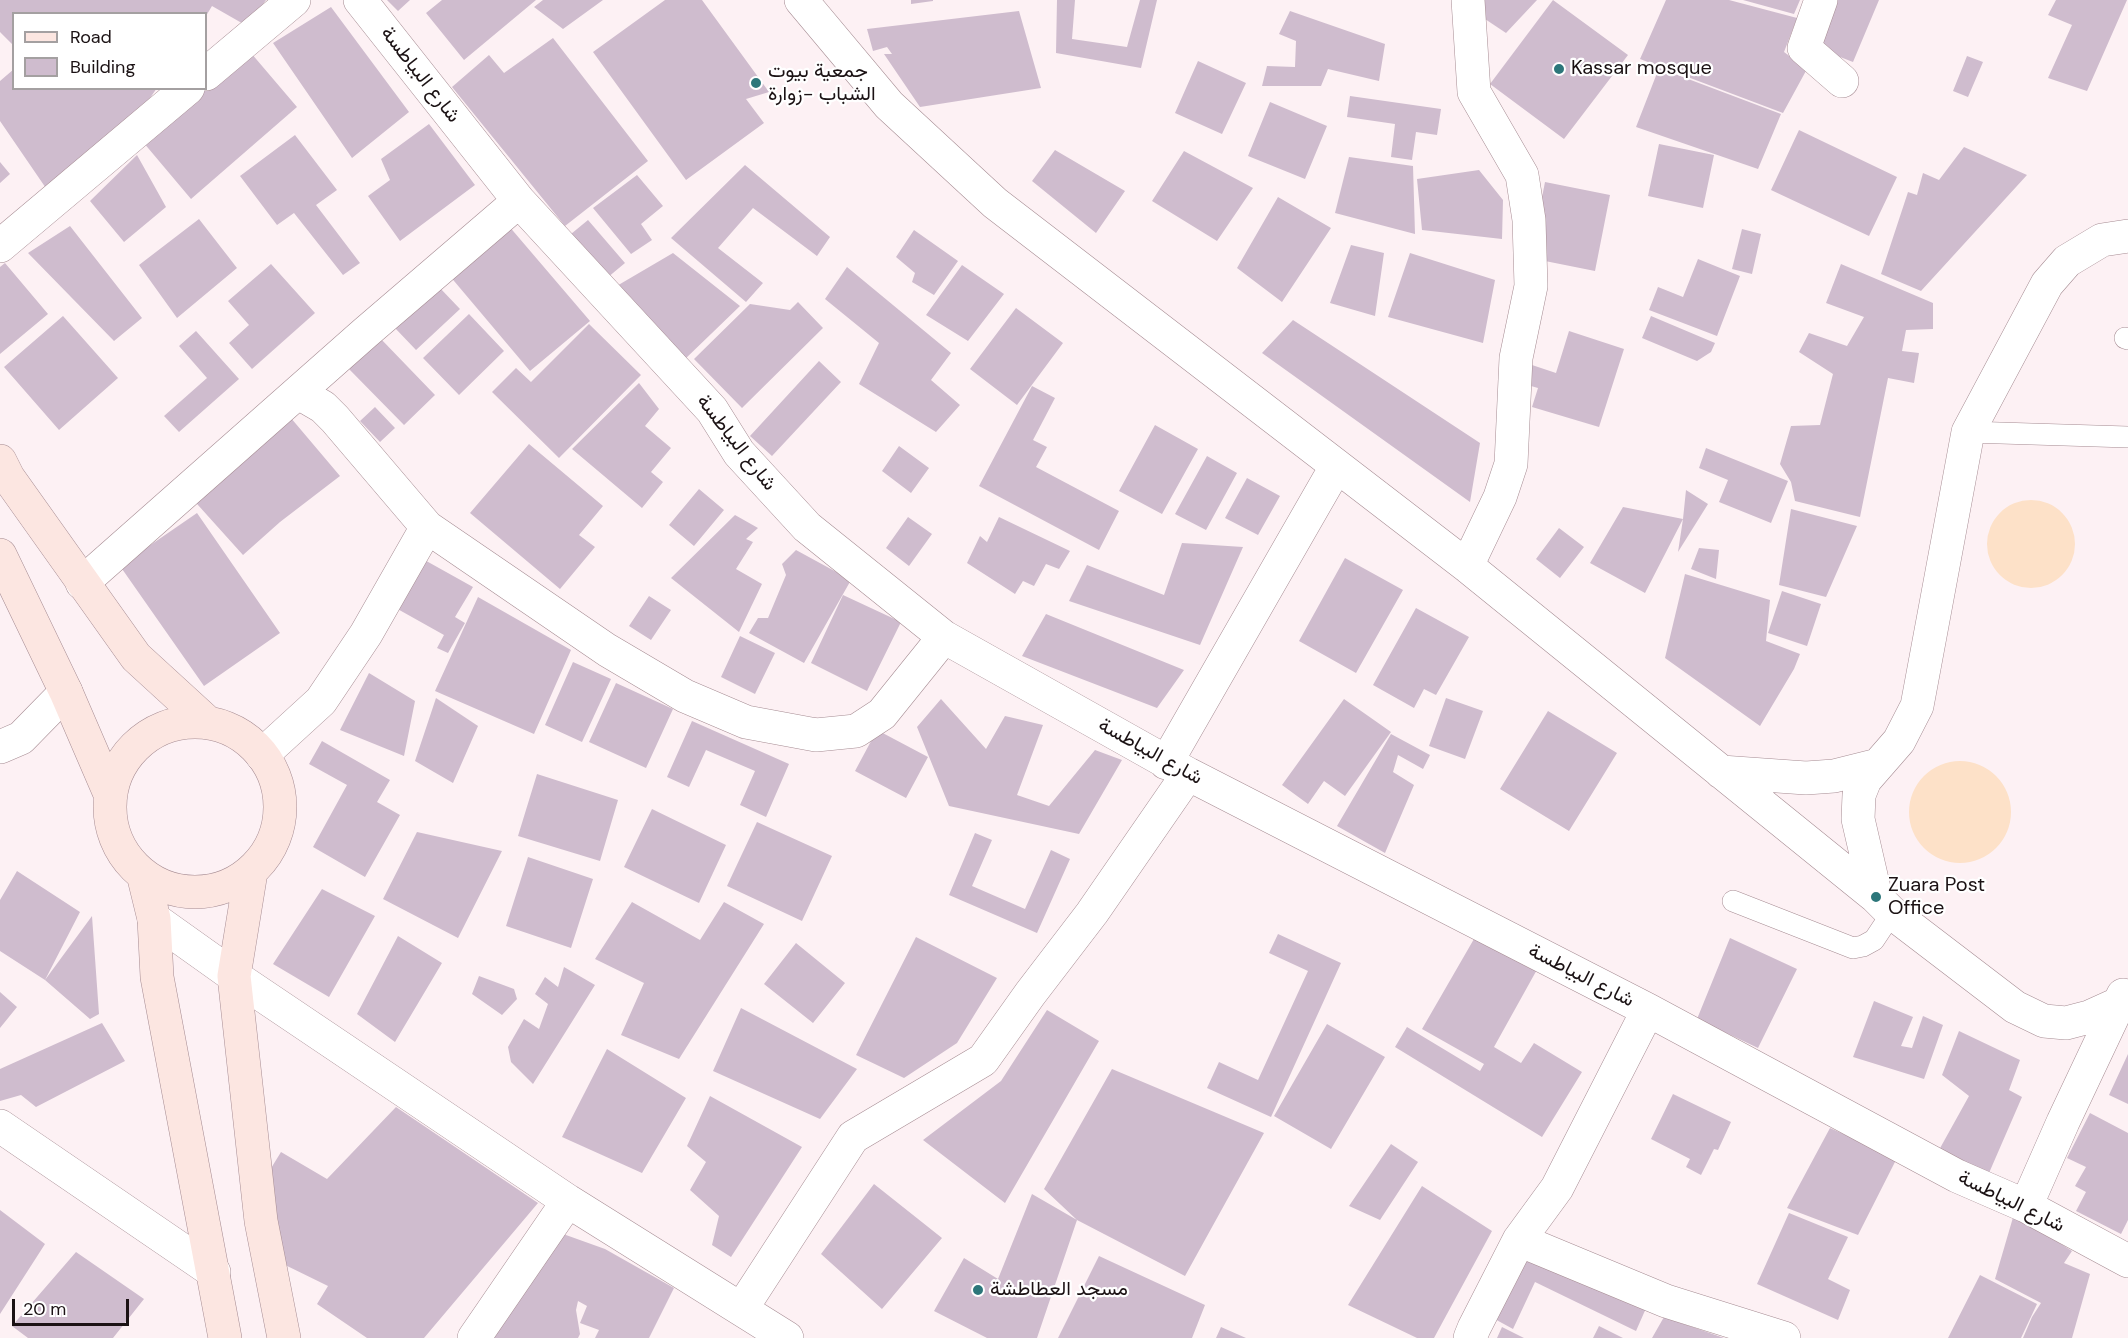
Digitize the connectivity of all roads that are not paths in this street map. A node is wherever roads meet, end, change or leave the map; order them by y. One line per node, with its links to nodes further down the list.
1 (294, 0): 6 (street)
2 (360, 0): 9 (street, شارع البياطسة)
3 (801, 0): 16 (street)
4 (1468, 0): 19 (street)
5 (1821, 0): 7 (street)
6 (207, 73)
7 (1842, 81)
8 (186, 90): 11 (street)
9 (519, 201): 12 (street); 21 (street, شارع البياطسة)
10 (2128, 236): 13 (street)
11 (0, 246)
12 (299, 393): 17 (street); 20 (street)
13 (1968, 432): 14 (lane); 26 (street)
14 (2128, 437)
15 (0, 461): 20 (street)
16 (1336, 467): 19 (street); 27 (street)
17 (427, 527): 21 (street); 25 (street)
18 (0, 555): 22 (street)
19 (1467, 566): 28 (street)
20 (82, 583): 23 (street)
21 (944, 637): 27 (street, شارع البياطسة)
22 (66, 692): 24 (street); 29 (street)
23 (207, 722): 25 (street); 29 (street)
24 (0, 747)
25 (262, 755): 30 (street)
26 (1878, 765): 28 (street); 33 (street)
27 (1177, 768): 37 (street, شارع البياطسة); 44 (street)
28 (1721, 772): 33 (street)
29 (110, 794): 31 (street)
30 (251, 872): 31 (street); 35 (street)
31 (142, 874): 34 (street)
32 (1733, 901): 33 (lane)
33 (1884, 905): 36 (street)
34 (154, 919): 35 (street); 43 (street)
35 (234, 976): 39 (street); 46 (street)
36 (2124, 994): 40 (street)
37 (1648, 1010): 40 (street, شارع البياطسة); 41 (street)
38 (0, 1126): 43 (street)
39 (568, 1201): 44 (street); 47 (street)
40 (2026, 1206): 42 (street, شارع البياطسة)
41 (1520, 1240): 49 (street); 50 (street)
42 (2128, 1261)
43 (214, 1272): 45 (street)
44 (742, 1308): 48 (street)
45 (225, 1338)
46 (284, 1338)
47 (474, 1338)
48 (787, 1338)
49 (1470, 1338)
50 (1784, 1338)

